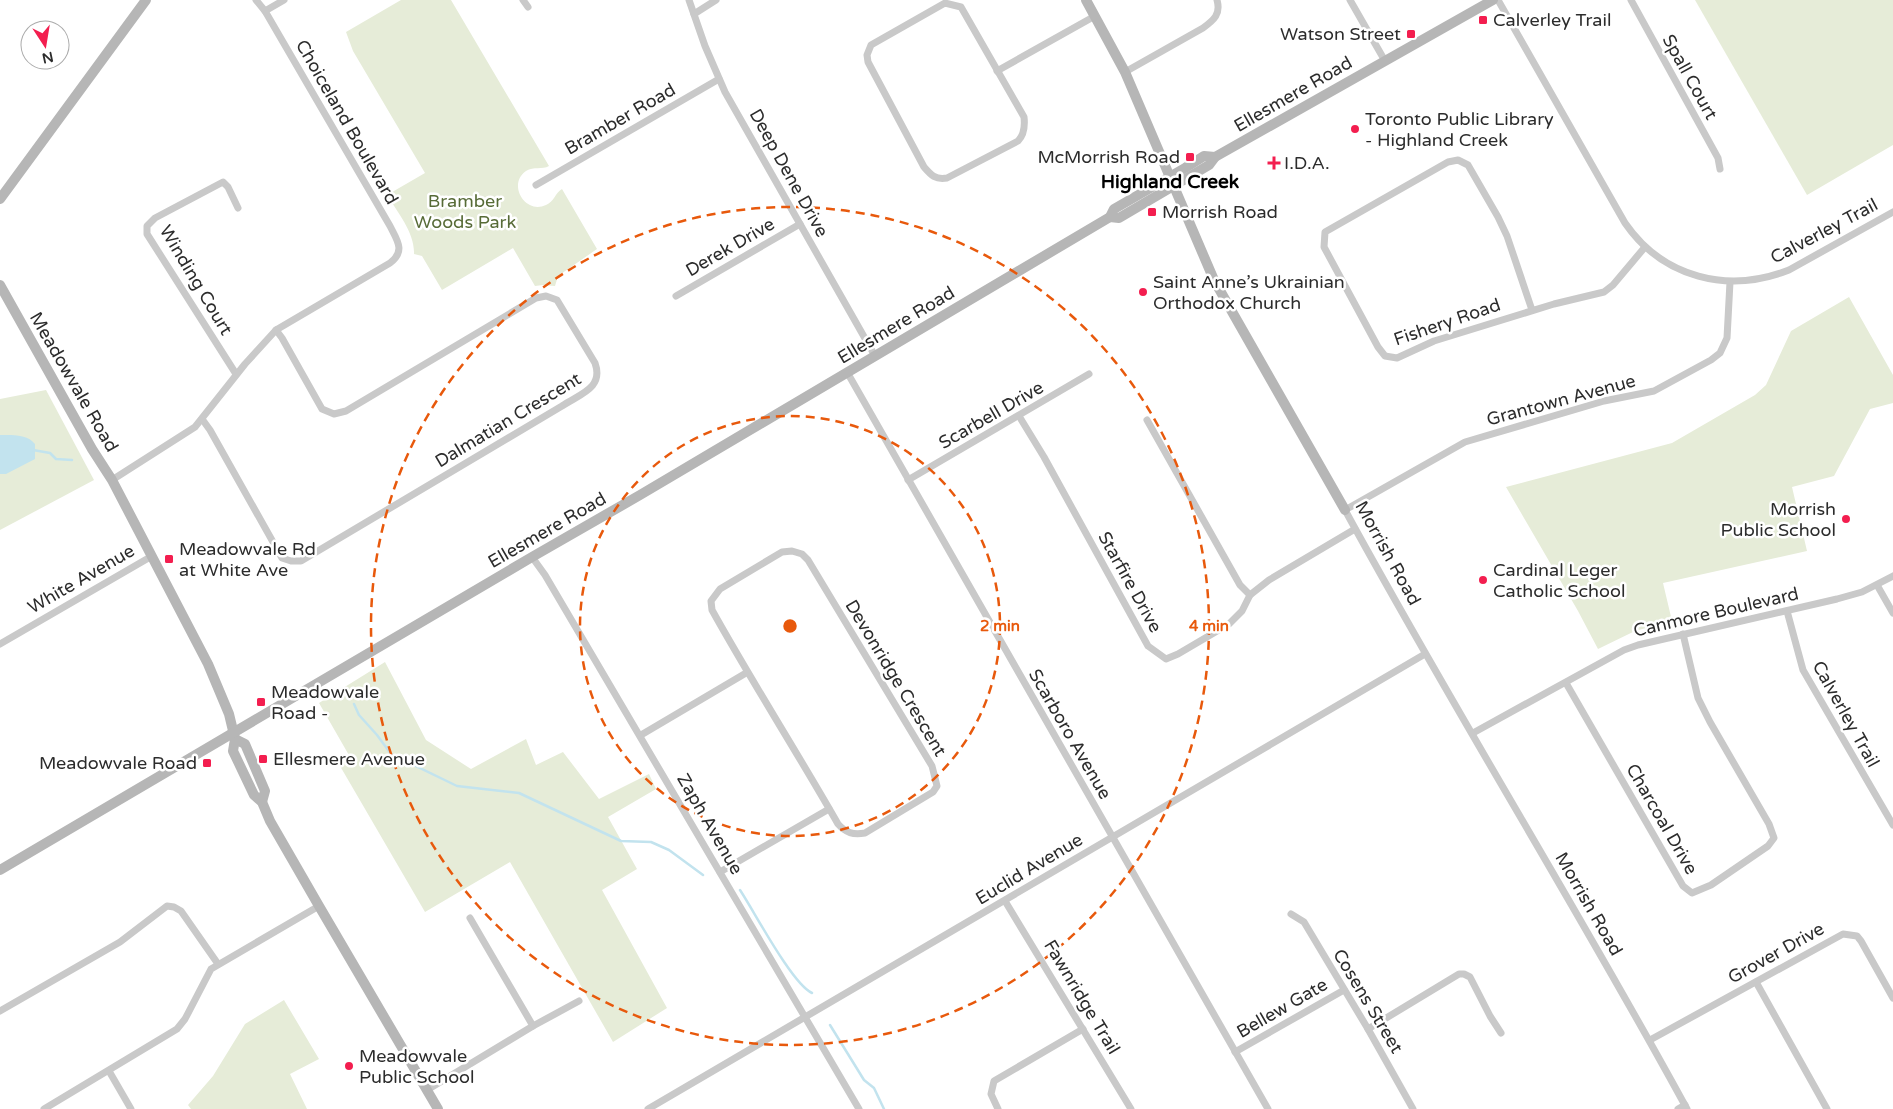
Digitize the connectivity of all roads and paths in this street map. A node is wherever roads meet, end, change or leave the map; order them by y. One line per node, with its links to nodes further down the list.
1 (146, 0): 24 (main road)
2 (256, 0): 14 (street, Choiceland Boulevard)
3 (284, 0): 14 (street)
4 (523, 0): 13 (street)
5 (689, 0): 15 (street, Deep Dene Drive)
6 (716, 0): 15 (street)
7 (1086, 0): 16 (main road, Morrish Road)
8 (1217, 0): 19 (street)
9 (1350, 0): 17 (street)
10 (1493, 0): 17 (main road, Ellesmere Road)
11 (1498, 0): 28 (street, Calverley Trail)
12 (1631, 0): 21 (street, Spall Court)
13 (528, 7)
14 (265, 11): 33 (street, Choiceland Boulevard)
15 (694, 14): 20 (street, Deep Dene Drive)
16 (1095, 16): 18 (street); 19 (main road, Morrish Road)
17 (1385, 61): 22 (main road, Ellesmere Road)
18 (997, 71): 18 (street)
19 (1125, 72): 22 (main road, Morrish Road)
20 (719, 79): 23 (street, Bramber Road); 27 (street, Deep Dene Drive)
21 (1720, 169)
22 (1172, 180): 34 (main road, Ellesmere Road); 43 (main road, Morrish Road)
23 (536, 185)
24 (0, 199)
25 (238, 208): 36 (street, Winding Court)
26 (1893, 212): 29 (street, Calverley Trail)
27 (800, 224): 31 (street, Derek Drive); 34 (street, Deep Dene Drive)
28 (1646, 247): 29 (street, Calverley Trail); 32 (street, Fishery Road)
29 (1730, 282): 43 (street, Grantown Avenue)
30 (0, 285): 41 (main road, Meadowvale Road)
31 (676, 296)
32 (1532, 310): 32 (street, Fishery Road)
33 (276, 330): 36 (street, Choiceland Boulevard); 39 (street, Dalmatian Crescent)
34 (875, 356): 35 (main road, Ellesmere Road)
35 (847, 372): 42 (street, Scarboro Avenue); 46 (main road, Ellesmere Road)
36 (236, 374): 39 (street, Choiceland Boulevard)
37 (1089, 374): 38 (street, Scarbell Drive)
38 (1019, 416): 42 (street, Scarbell Drive); 49 (street, Starfire Drive)
39 (202, 419): 41 (street, Choiceland Boulevard)
40 (1147, 420): 49 (street)
41 (112, 480): 45 (main road, Meadowvale Road)
42 (908, 480): 62 (street, Scarboro Avenue)
43 (1345, 510): 44 (street, Morrish Road)
44 (1355, 529): 49 (street, Starfire Drive); 54 (street, Morrish Road)
45 (152, 556): 53 (street, White Avenue); 59 (main road, Meadowvale Road)
46 (532, 557): 58 (street, Zaph Avenue); 59 (main road, Ellesmere Road)
47 (1893, 576): 48 (street, Canmore Boulevard)
48 (1877, 585): 50 (street, Canmore Boulevard); 51 (street)
49 (1250, 595)
50 (1787, 611): 52 (street, Canmore Boulevard); 61 (street, Calverley Trail)
51 (1893, 613)
52 (1683, 634): 56 (street, Canmore Boulevard); 56 (street, Charcoal Drive)
53 (0, 644)
54 (1425, 654): 57 (street, Morrish Road); 62 (street, Euclid Avenue)
55 (746, 672): 58 (street); 60 (street, Devonridge Crescent); 60 (street, Devonridge Crescent)
56 (1566, 683): 57 (street, Canmore Boulevard)
57 (1472, 733): 80 (street, Morrish Road)
58 (641, 735): 64 (street, Zaph Avenue)
59 (234, 736): 63 (main road, Ellesmere Road); 66 (main road, Meadowvale Road)
60 (829, 809): 64 (street)
61 (1893, 826)
62 (1112, 838): 65 (street, Euclid Avenue); 81 (street, Scarboro Avenue)
63 (0, 870)
64 (720, 872): 75 (street, Zaph Avenue)
65 (1006, 901): 75 (street, Euclid Avenue); 77 (street, Fawnridge Trail)
66 (318, 906): 69 (street); 83 (main road, Meadowvale Road)
67 (1291, 914): 71 (street, Cosens Street)
68 (470, 918): 76 (street)
69 (218, 964): 74 (street); 82 (street)
70 (1756, 982): 72 (street, Grover Drive); 80 (street, Grover Drive); 95 (street)
71 (1344, 990): 78 (street, Cosens Street); 81 (street, Bellew Gate)
72 (1893, 998)
73 (579, 1001): 76 (street)
74 (0, 1011)
75 (806, 1017): 88 (street, Euclid Avenue); 89 (street, Zaph Avenue)
76 (533, 1026): 83 (street)
77 (1083, 1029): 90 (street); 91 (street, Fawnridge Trail)
78 (1368, 1029): 79 (street); 93 (street, Cosens Street)
79 (1501, 1033)
80 (1650, 1040): 84 (street, Morrish Road)
81 (1235, 1052): 92 (street, Scarboro Avenue)
82 (109, 1071): 85 (street); 86 (street)
83 (427, 1090): 87 (main road, Meadowvale Road)
84 (1686, 1107): 94 (street)
85 (44, 1109)
86 (131, 1109)
87 (438, 1109)
88 (648, 1109)
89 (860, 1109)
90 (998, 1109)
91 (1131, 1109)
92 (1268, 1109)
93 (1413, 1109)
94 (1678, 1109)
95 (1828, 1109)

